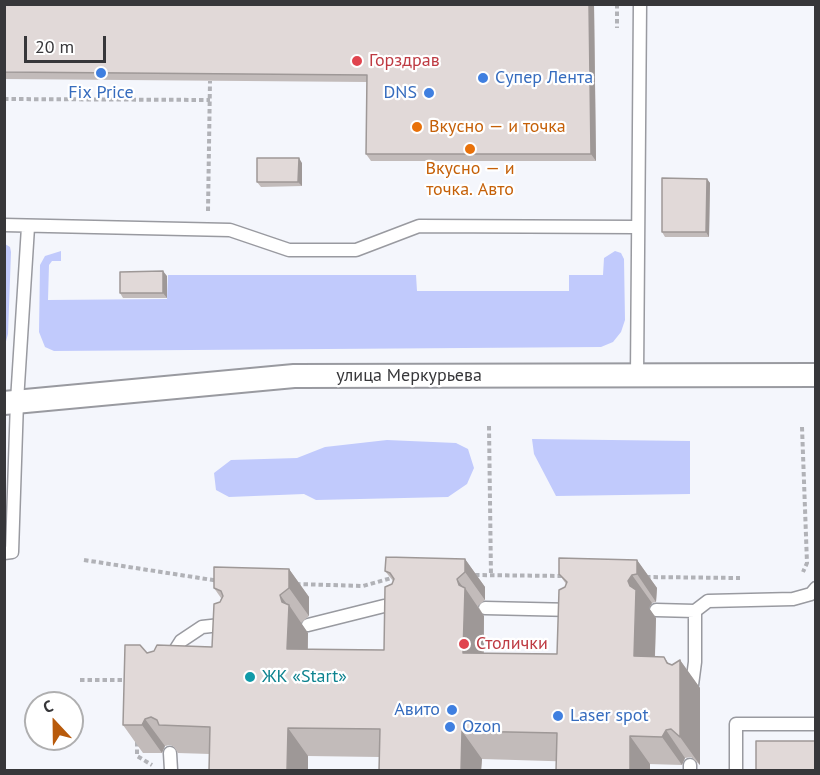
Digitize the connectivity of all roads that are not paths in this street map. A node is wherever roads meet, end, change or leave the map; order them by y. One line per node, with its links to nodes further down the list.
1 (640, 4): 4 (lane)
2 (4, 225): 3 (lane)
3 (28, 227): 4 (lane); 7 (lane)
4 (636, 227): 5 (lane)
5 (637, 375): 6 (street, улица Меркурьева); 7 (street, улица Меркурьева)
6 (816, 375)
7 (11, 402): 8 (lane)
8 (4, 553)
9 (816, 588): 14 (lane)
10 (405, 607): 16 (lane)
11 (485, 608): 12 (lane)
12 (578, 610)
13 (656, 610): 14 (lane)
14 (695, 610): 18 (lane)
15 (234, 624): 17 (lane)
16 (308, 625)
17 (168, 673)
18 (692, 686)
19 (816, 724): 22 (lane)
20 (170, 753): 21 (lane)
21 (171, 771)
22 (736, 771)

